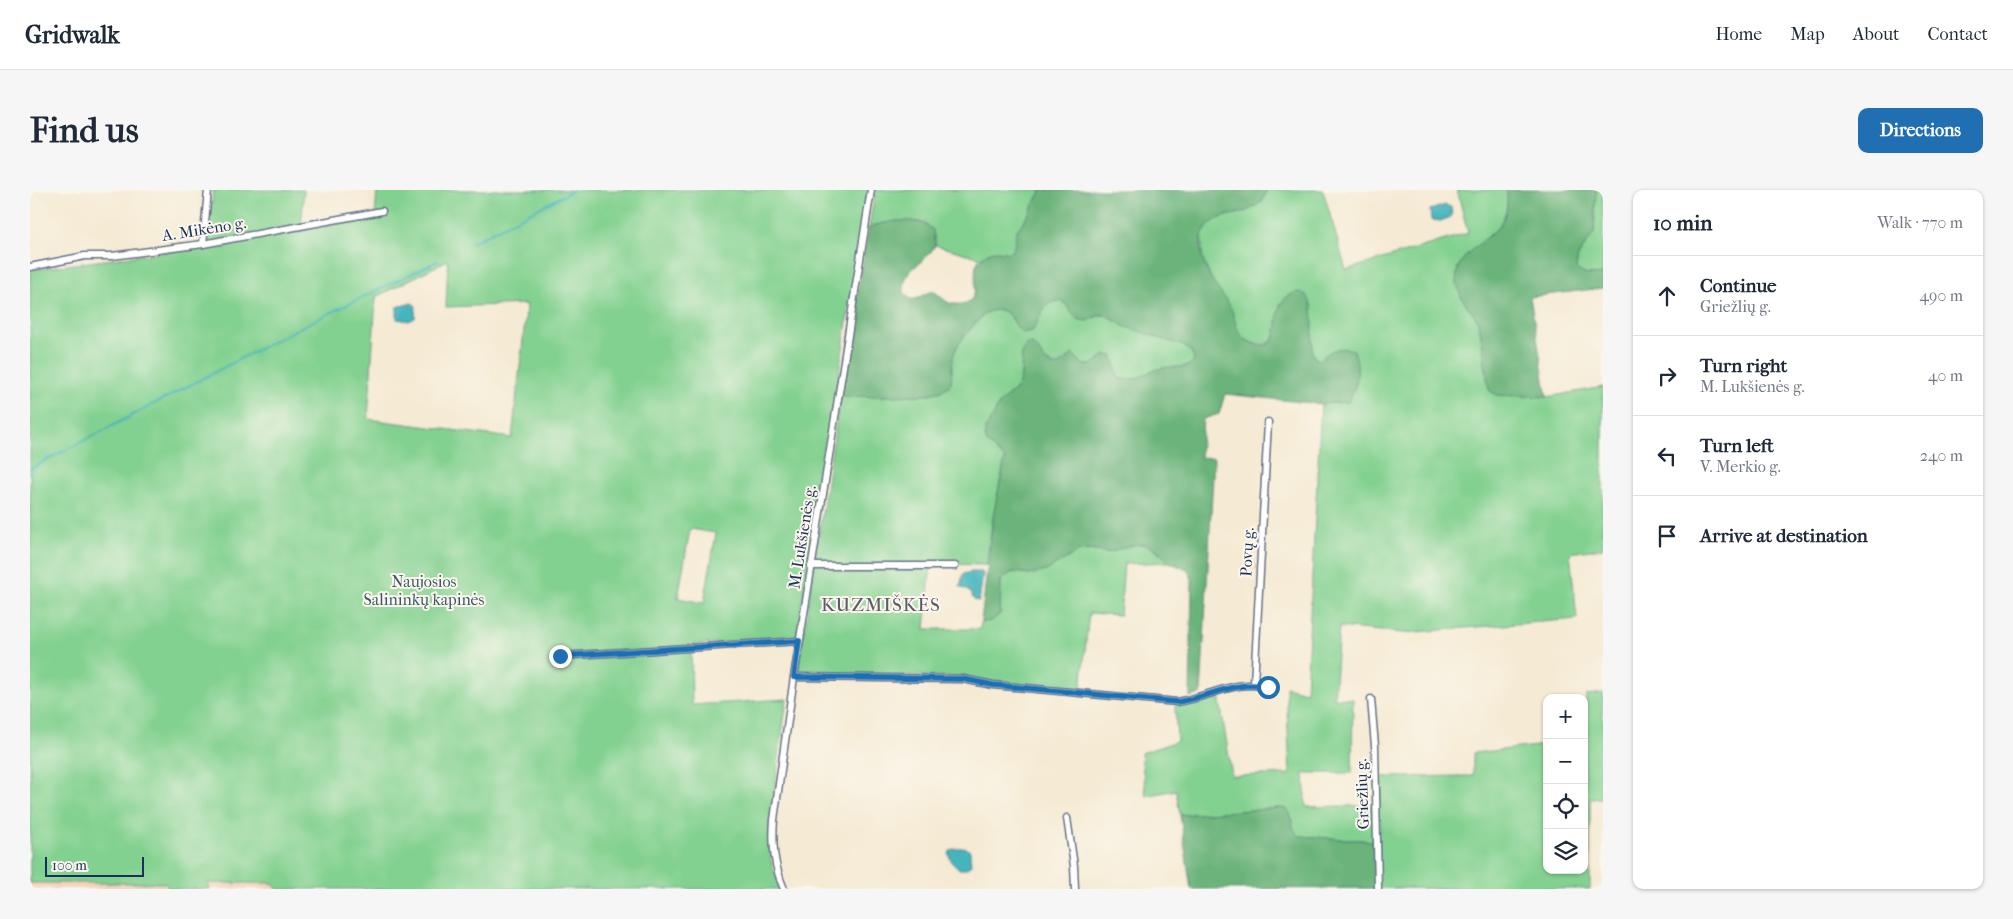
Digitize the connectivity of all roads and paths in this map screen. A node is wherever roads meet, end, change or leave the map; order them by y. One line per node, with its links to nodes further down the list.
1 (208, 190): 4 (street)
2 (871, 190): 7 (street, M. Lukšienės g.)
3 (382, 211): 4 (street, A. Mikėno g.)
4 (203, 244): 5 (street, A. Mikėno g.)
5 (30, 267)
6 (1268, 422): 12 (street, Povų g.)
7 (811, 566): 8 (street); 9 (street, M. Lukšienės g.)
8 (955, 566)
9 (799, 641): 10 (street); 11 (street, M. Lukšienės g.)
10 (560, 656)
11 (794, 677): 12 (street); 16 (street, M. Lukšienės g.)
12 (1254, 684): 13 (street)
13 (1268, 687)
14 (1371, 699): 18 (street, Griežlių g.)
15 (1067, 818): 17 (street)
16 (784, 889)
17 (1075, 889)
18 (1378, 889)

